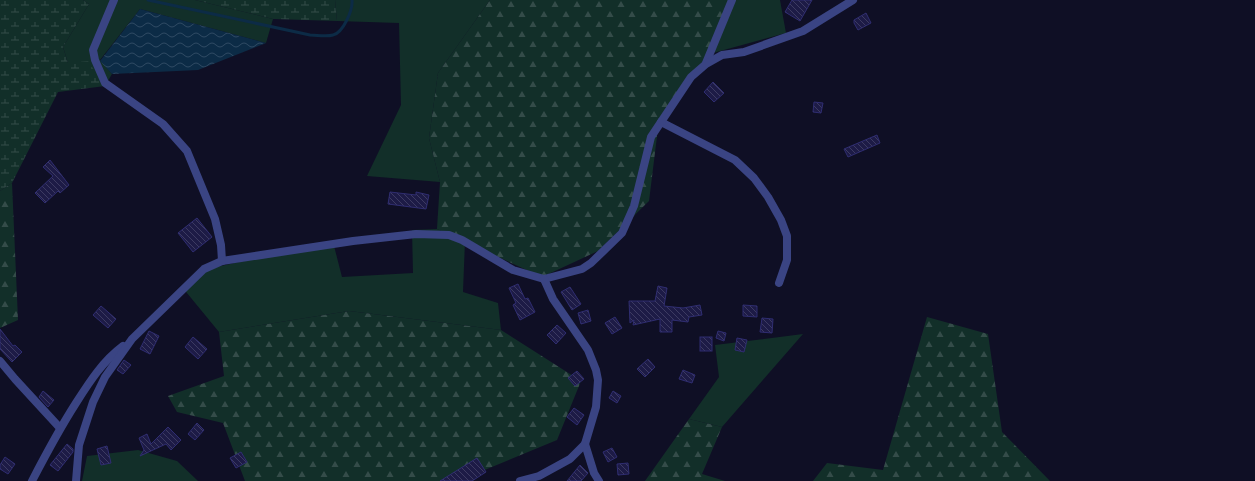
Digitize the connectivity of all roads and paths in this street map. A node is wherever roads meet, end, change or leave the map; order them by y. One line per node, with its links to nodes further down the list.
1 (732, 0): 4 (street)
2 (853, 0): 4 (street)
3 (114, 1): 6 (street)
4 (706, 64): 5 (street)
5 (661, 122): 7 (street); 8 (street)
6 (222, 261): 7 (street); 9 (street)
7 (544, 280): 12 (street)
8 (779, 283)
9 (132, 339): 11 (street); 14 (street)
10 (0, 361): 11 (street)
11 (60, 428): 13 (street)
12 (585, 444): 15 (street); 16 (street)
13 (32, 481)
14 (76, 481)
15 (520, 481)
16 (598, 481)

